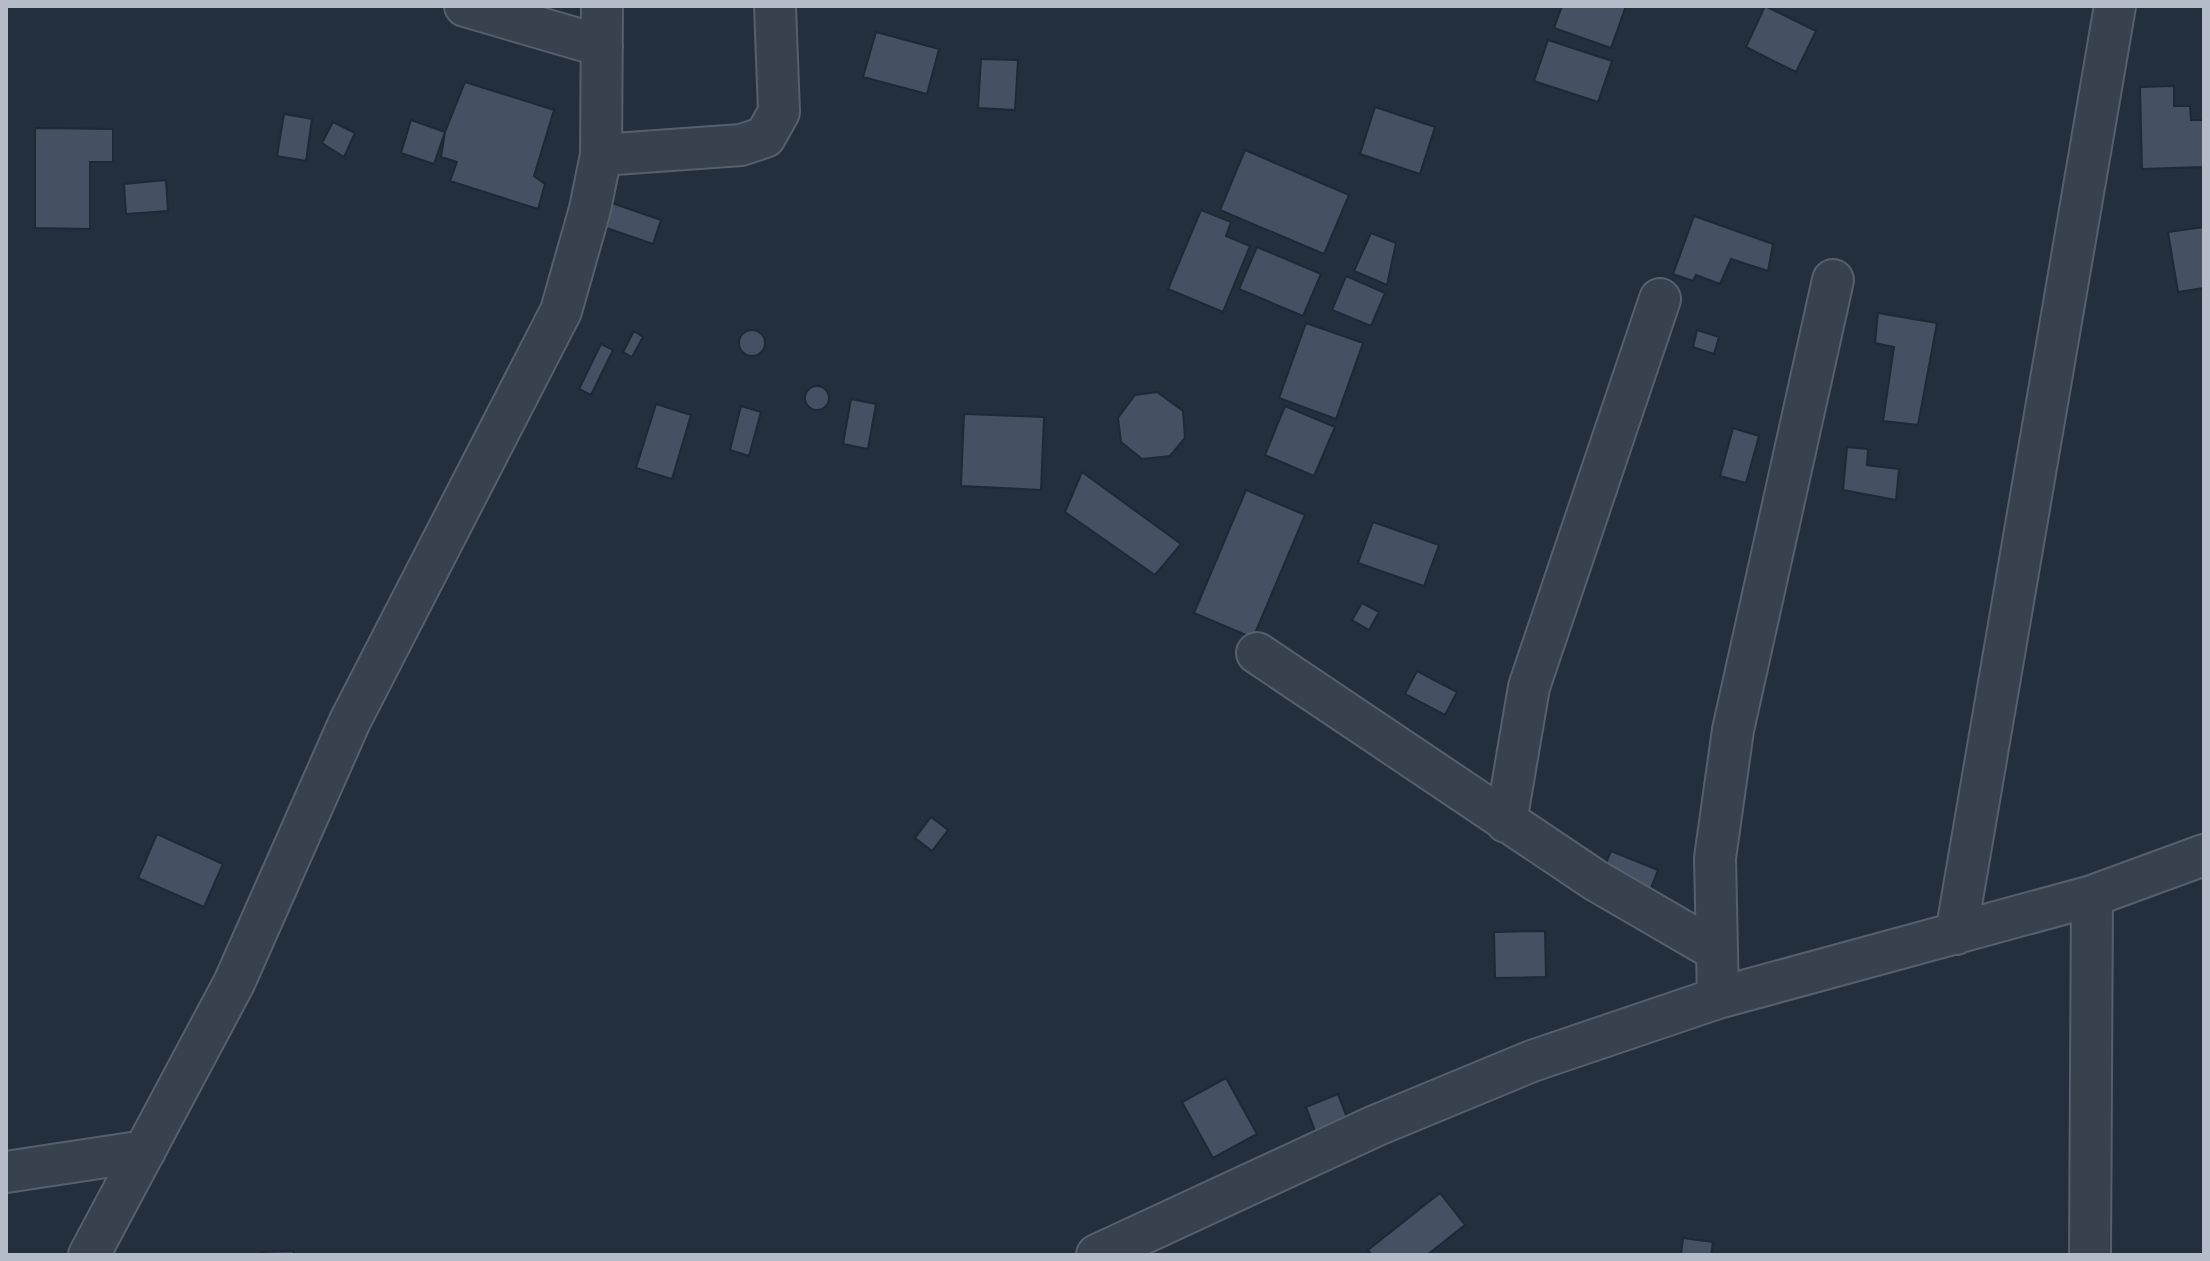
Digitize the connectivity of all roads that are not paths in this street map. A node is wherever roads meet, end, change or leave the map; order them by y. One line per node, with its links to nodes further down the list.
1 (465, 6): 5 (street)
2 (602, 6): 5 (street)
3 (775, 6): 6 (street)
4 (2115, 6): 13 (street)
5 (602, 46): 6 (street)
6 (601, 155): 16 (street)
7 (1833, 280): 14 (street)
8 (1660, 299): 10 (street)
9 (1257, 653): 10 (street)
10 (1506, 822): 14 (street)
11 (2204, 855): 12 (street)
12 (2092, 896): 13 (street); 20 (street)
13 (1956, 934): 15 (street)
14 (1717, 951): 15 (street)
15 (1718, 998): 19 (street)
16 (145, 1151): 17 (street); 18 (street)
17 (6, 1172)
18 (89, 1255)
19 (1097, 1255)
20 (2090, 1255)

